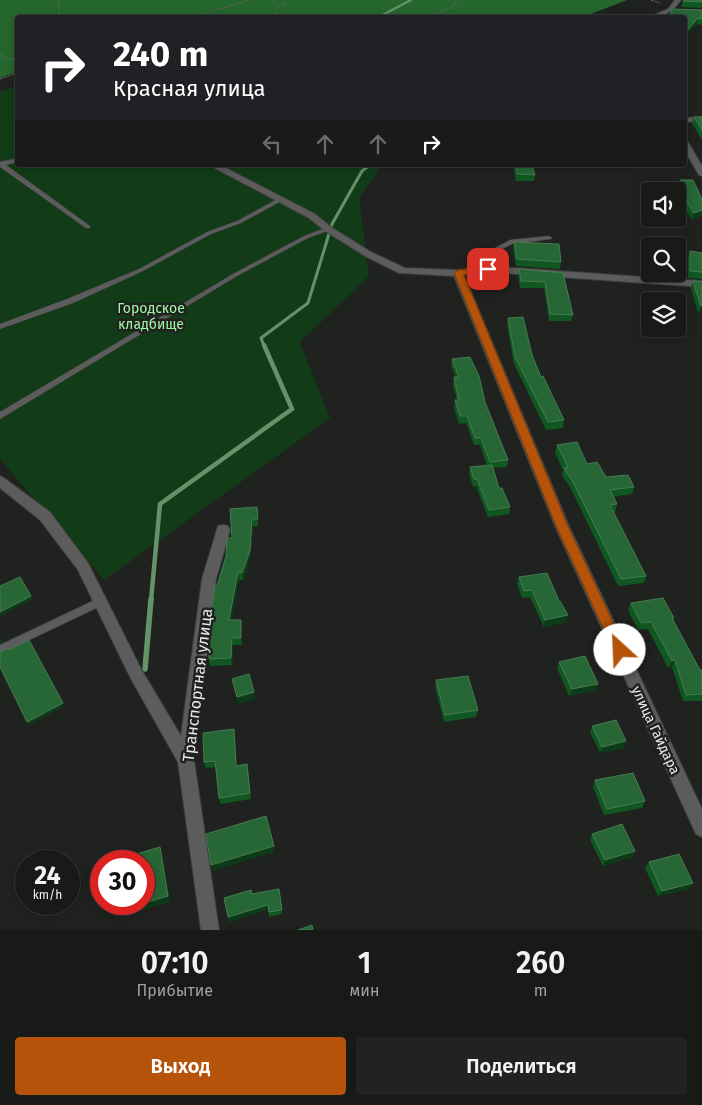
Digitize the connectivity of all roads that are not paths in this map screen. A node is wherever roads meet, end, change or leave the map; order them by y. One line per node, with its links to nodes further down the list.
1 (678, 0): 2 (street)
2 (670, 10): 3 (street); 4 (street)
3 (678, 10)
4 (658, 15)
5 (702, 119): 6 (street)
6 (687, 120)
7 (687, 147): 11 (street)
8 (15, 161): 9 (lane)
9 (0, 165): 13 (lane)
10 (217, 167): 12 (street)
11 (702, 173)
12 (282, 200): 14 (street); 19 (lane)
13 (88, 227)
14 (328, 229): 17 (street); 20 (lane)
15 (549, 238): 16 (lane)
16 (488, 269): 17 (street); 18 (street)
17 (458, 273): 26 (street, улица Гайдара)
18 (702, 284)
19 (0, 327)
20 (0, 416)
21 (0, 481): 23 (street)
22 (223, 530): 25 (street, Транспортная улица)
23 (101, 602): 24 (lane); 25 (street)
24 (0, 650)
25 (186, 760): 27 (street, Транспортная улица)
26 (702, 828)
27 (210, 930)

